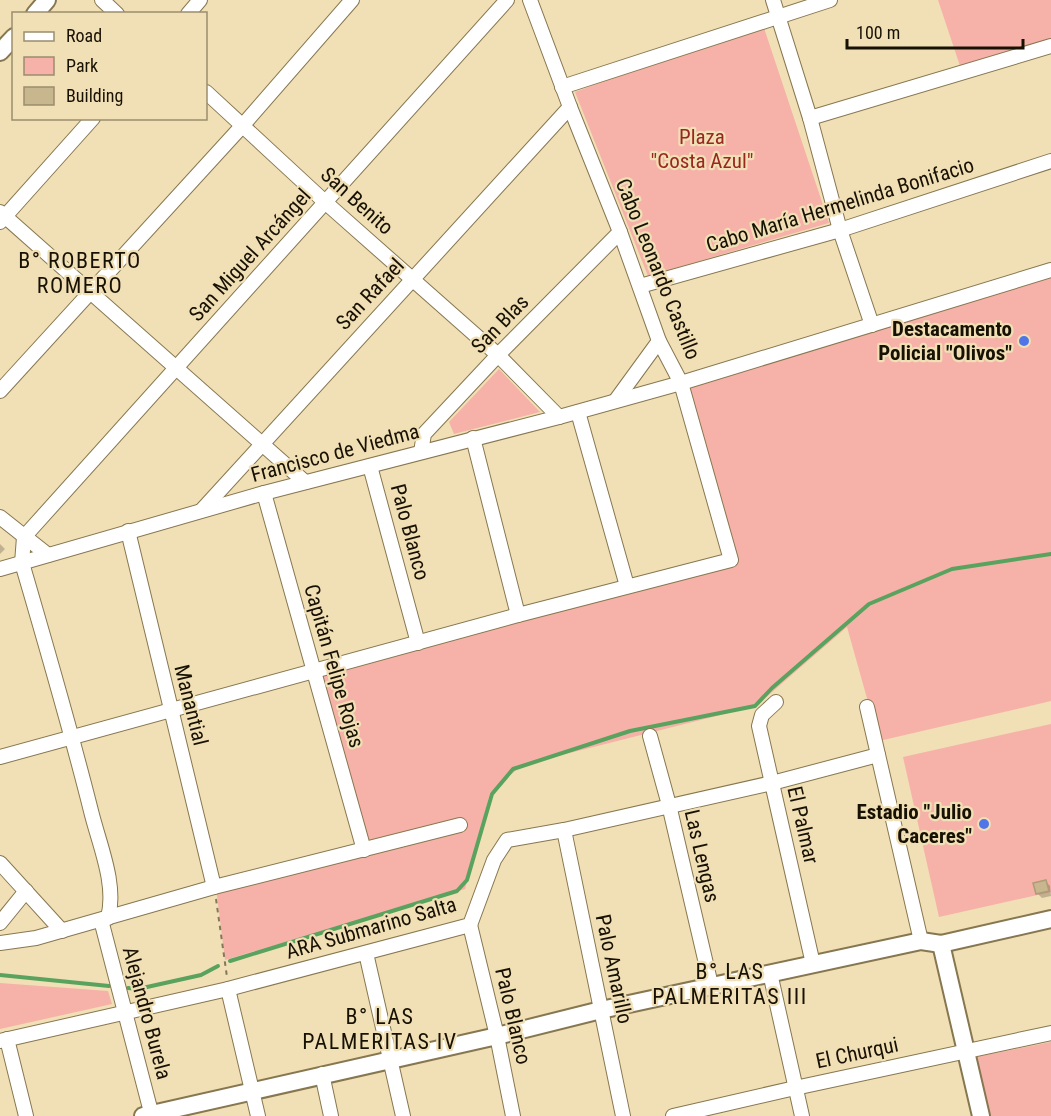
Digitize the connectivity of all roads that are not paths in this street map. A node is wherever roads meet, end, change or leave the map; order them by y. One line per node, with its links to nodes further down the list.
1 (47, 0): 9 (street)
2 (102, 0): 10 (street)
3 (200, 0): 11 (street)
4 (352, 0): 21 (street)
5 (507, 0): 23 (street, San Miguel Arcángel)
6 (530, 0): 16 (street, Cabo Leonardo Castillo)
7 (773, 0): 12 (street)
8 (830, 0): 12 (street)
9 (36, 12)
10 (115, 12)
11 (190, 12)
12 (778, 17): 16 (street); 19 (street)
13 (12, 39): 15 (street)
14 (1051, 46): 19 (street)
15 (0, 52)
16 (562, 87): 18 (street, Cabo Leonardo Castillo)
17 (207, 93): 21 (street, San Benito)
18 (570, 107): 26 (street, Cabo Leonardo Castillo); 28 (street, San Rafael)
19 (810, 118): 25 (street)
20 (91, 120): 24 (street)
21 (243, 124): 23 (street, San Benito); 30 (street)
22 (1051, 161): 25 (street, Cabo María Hermelinda Bonifacio)
23 (326, 202): 28 (street, San Benito); 34 (street, San Miguel Arcángel)
24 (2, 217): 30 (street)
25 (840, 230): 29 (street, Cabo María Hermelinda Bonifacio); 31 (street)
26 (620, 232): 29 (street, Cabo Leonardo Castillo); 33 (street, San Blas)
27 (1051, 270): 31 (street, Francisco de Viedma)
28 (413, 279): 33 (street, San Benito); 41 (street, San Rafael)
29 (640, 286): 32 (street, Cabo Leonardo Castillo)
30 (91, 293): 34 (street); 36 (street)
31 (872, 325): 35 (street, Francisco de Viedma)
32 (659, 341): 35 (street, Cabo Leonardo Castillo); 37 (street)
33 (498, 355): 39 (street, San Benito); 42 (street, San Blas)
34 (177, 369): 41 (street); 49 (street, San Miguel Arcángel)
35 (681, 383): 37 (street, Francisco de Viedma); 53 (street, Cabo Leonardo Castillo)
36 (0, 391)
37 (616, 400): 38 (street, Francisco de Viedma)
38 (578, 412): 39 (street, Francisco de Viedma); 53 (street)
39 (560, 417): 40 (street, Francisco de Viedma)
40 (473, 438): 42 (street, Francisco de Viedma); 54 (street)
41 (261, 444): 44 (street); 46 (street, San Rafael)
42 (421, 452): 43 (street, Francisco de Viedma)
43 (370, 466): 44 (street, Francisco de Viedma); 55 (street, Palo Blanco)
44 (305, 482): 45 (street, Francisco de Viedma)
45 (264, 493): 46 (street, Francisco de Viedma); 56 (street, Capitán Felipe Rojas)
46 (202, 510): 48 (street, Francisco de Viedma)
47 (0, 517): 49 (street)
48 (128, 531): 50 (street, Francisco de Viedma); 59 (street, Manantial)
49 (24, 537): 50 (street); 51 (street)
50 (48, 555): 51 (street, Francisco de Viedma)
51 (22, 563): 52 (street, Francisco de Viedma); 61 (street, Alejandro Burela)
52 (0, 569)
53 (627, 586): 54 (street)
54 (518, 615): 55 (street)
55 (418, 643): 56 (street)
56 (313, 672): 59 (street); 68 (street, Capitán Felipe Rojas)
57 (776, 702): 64 (street, El Palmar)
58 (867, 707): 62 (street)
59 (171, 711): 61 (street); 70 (street, Manantial)
60 (650, 736): 65 (street, Las Lengas)
61 (72, 738): 63 (street); 72 (street, Alejandro Burela)
62 (878, 755): 64 (street, ARA Submarino Salta); 77 (street)
63 (0, 757)
64 (772, 783): 65 (street, ARA Submarino Salta); 82 (street, El Palmar)
65 (669, 806): 67 (street, ARA Submarino Salta); 84 (street, Las Lengas)
66 (460, 825): 68 (street)
67 (564, 830): 75 (street, ARA Submarino Salta); 86 (street, Palo Amarillo)
68 (364, 850): 70 (street)
69 (0, 863): 71 (street)
70 (214, 887): 72 (street)
71 (26, 891): 74 (street); 76 (street)
72 (104, 919): 76 (street); 87 (street, Alejandro Burela)
73 (1051, 919): 80 (street)
74 (0, 925): 78 (street)
75 (470, 925): 81 (street, ARA Submarino Salta); 89 (street, Palo Blanco)
76 (62, 931): 78 (street)
77 (921, 941): 80 (street); 82 (street)
78 (17, 942): 79 (street)
79 (0, 943)
80 (941, 944): 91 (street)
81 (366, 953): 85 (street, ARA Submarino Salta); 92 (street)
82 (813, 964): 83 (street)
83 (770, 973): 84 (street); 94 (street)
84 (711, 985): 86 (street)
85 (228, 989): 87 (street, ARA Submarino Salta); 95 (street)
86 (601, 1010): 89 (street); 102 (street, Palo Amarillo)
87 (125, 1013): 90 (street, ARA Submarino Salta); 96 (street, Alejandro Burela)
88 (1051, 1033): 91 (street, El Churqui)
89 (497, 1036): 92 (street); 101 (street, Palo Blanco)
90 (4, 1040): 97 (street)
91 (966, 1051): 94 (street, El Churqui); 105 (street)
92 (390, 1059): 93 (street); 100 (street)
93 (322, 1074): 95 (street); 99 (street)
94 (795, 1088): 103 (street, El Churqui); 104 (street)
95 (252, 1091): 96 (street); 98 (street)
96 (149, 1115)
97 (26, 1116)
98 (258, 1116)
99 (331, 1116)
100 (403, 1116)
101 (513, 1116)
102 (623, 1116)
103 (673, 1116)
104 (802, 1116)
105 (981, 1116)

